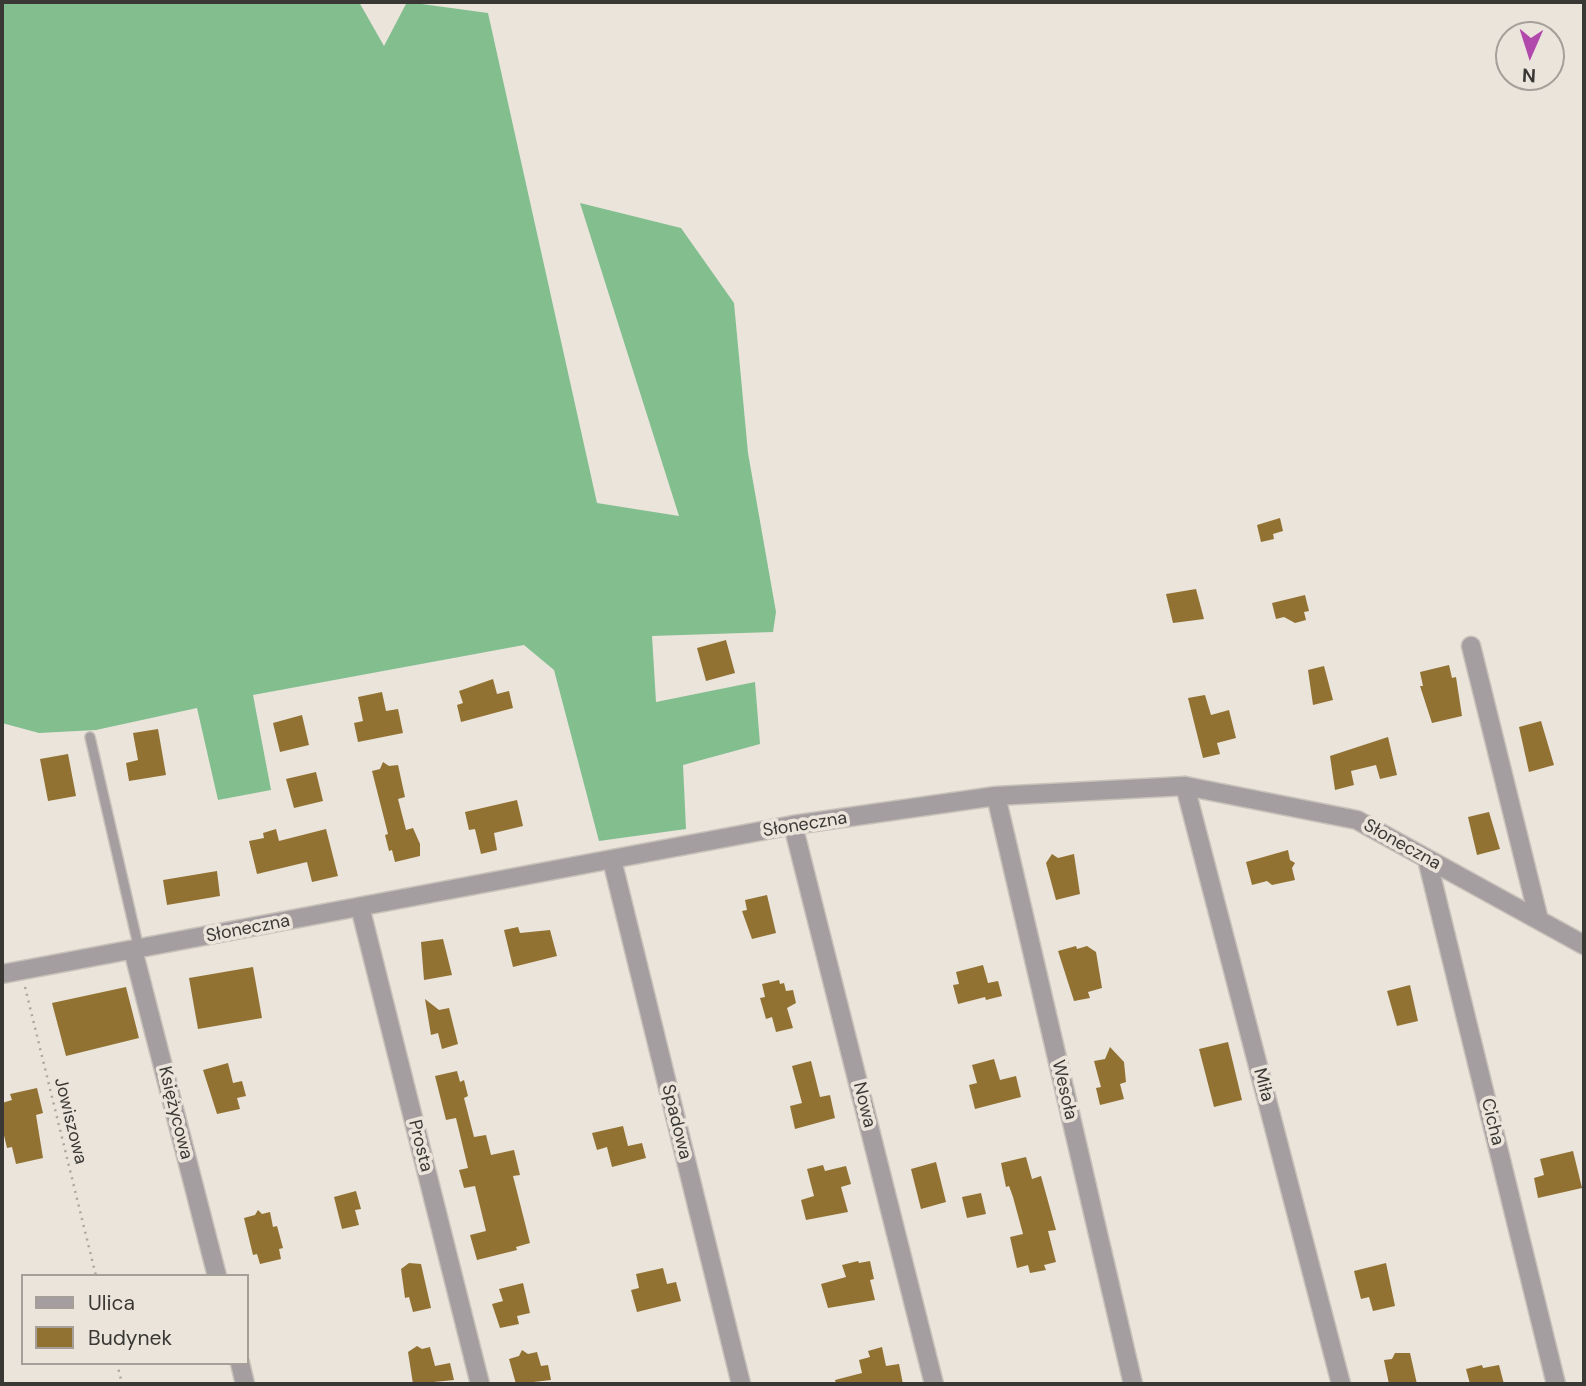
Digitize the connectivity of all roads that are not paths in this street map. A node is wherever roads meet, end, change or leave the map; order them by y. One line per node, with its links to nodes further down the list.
1 (1471, 646): 9 (street)
2 (90, 737): 11 (lane)
3 (1185, 786): 4 (street, Słoneczna); 6 (street, Słoneczna); 20 (street, Miła)
4 (996, 796): 5 (street, Słoneczna); 19 (street, Wesoła)
5 (793, 825): 7 (street, Słoneczna); 18 (street, Nowa)
6 (1427, 859): 9 (street, Słoneczna); 21 (street, Cicha)
7 (612, 860): 8 (street, Słoneczna); 17 (street, Spadowa)
8 (360, 907): 11 (street, Słoneczna); 16 (street, Prosta)
9 (1539, 920): 10 (street, Słoneczna)
10 (1584, 945)
11 (136, 950): 12 (street, Słoneczna); 13 (street, Księżycowa)
12 (2, 974)
13 (217, 1274)
14 (240, 1365): 15 (street)
15 (245, 1384)
16 (481, 1384)
17 (741, 1384)
18 (934, 1384)
19 (1133, 1384)
20 (1341, 1384)
21 (1556, 1384)

